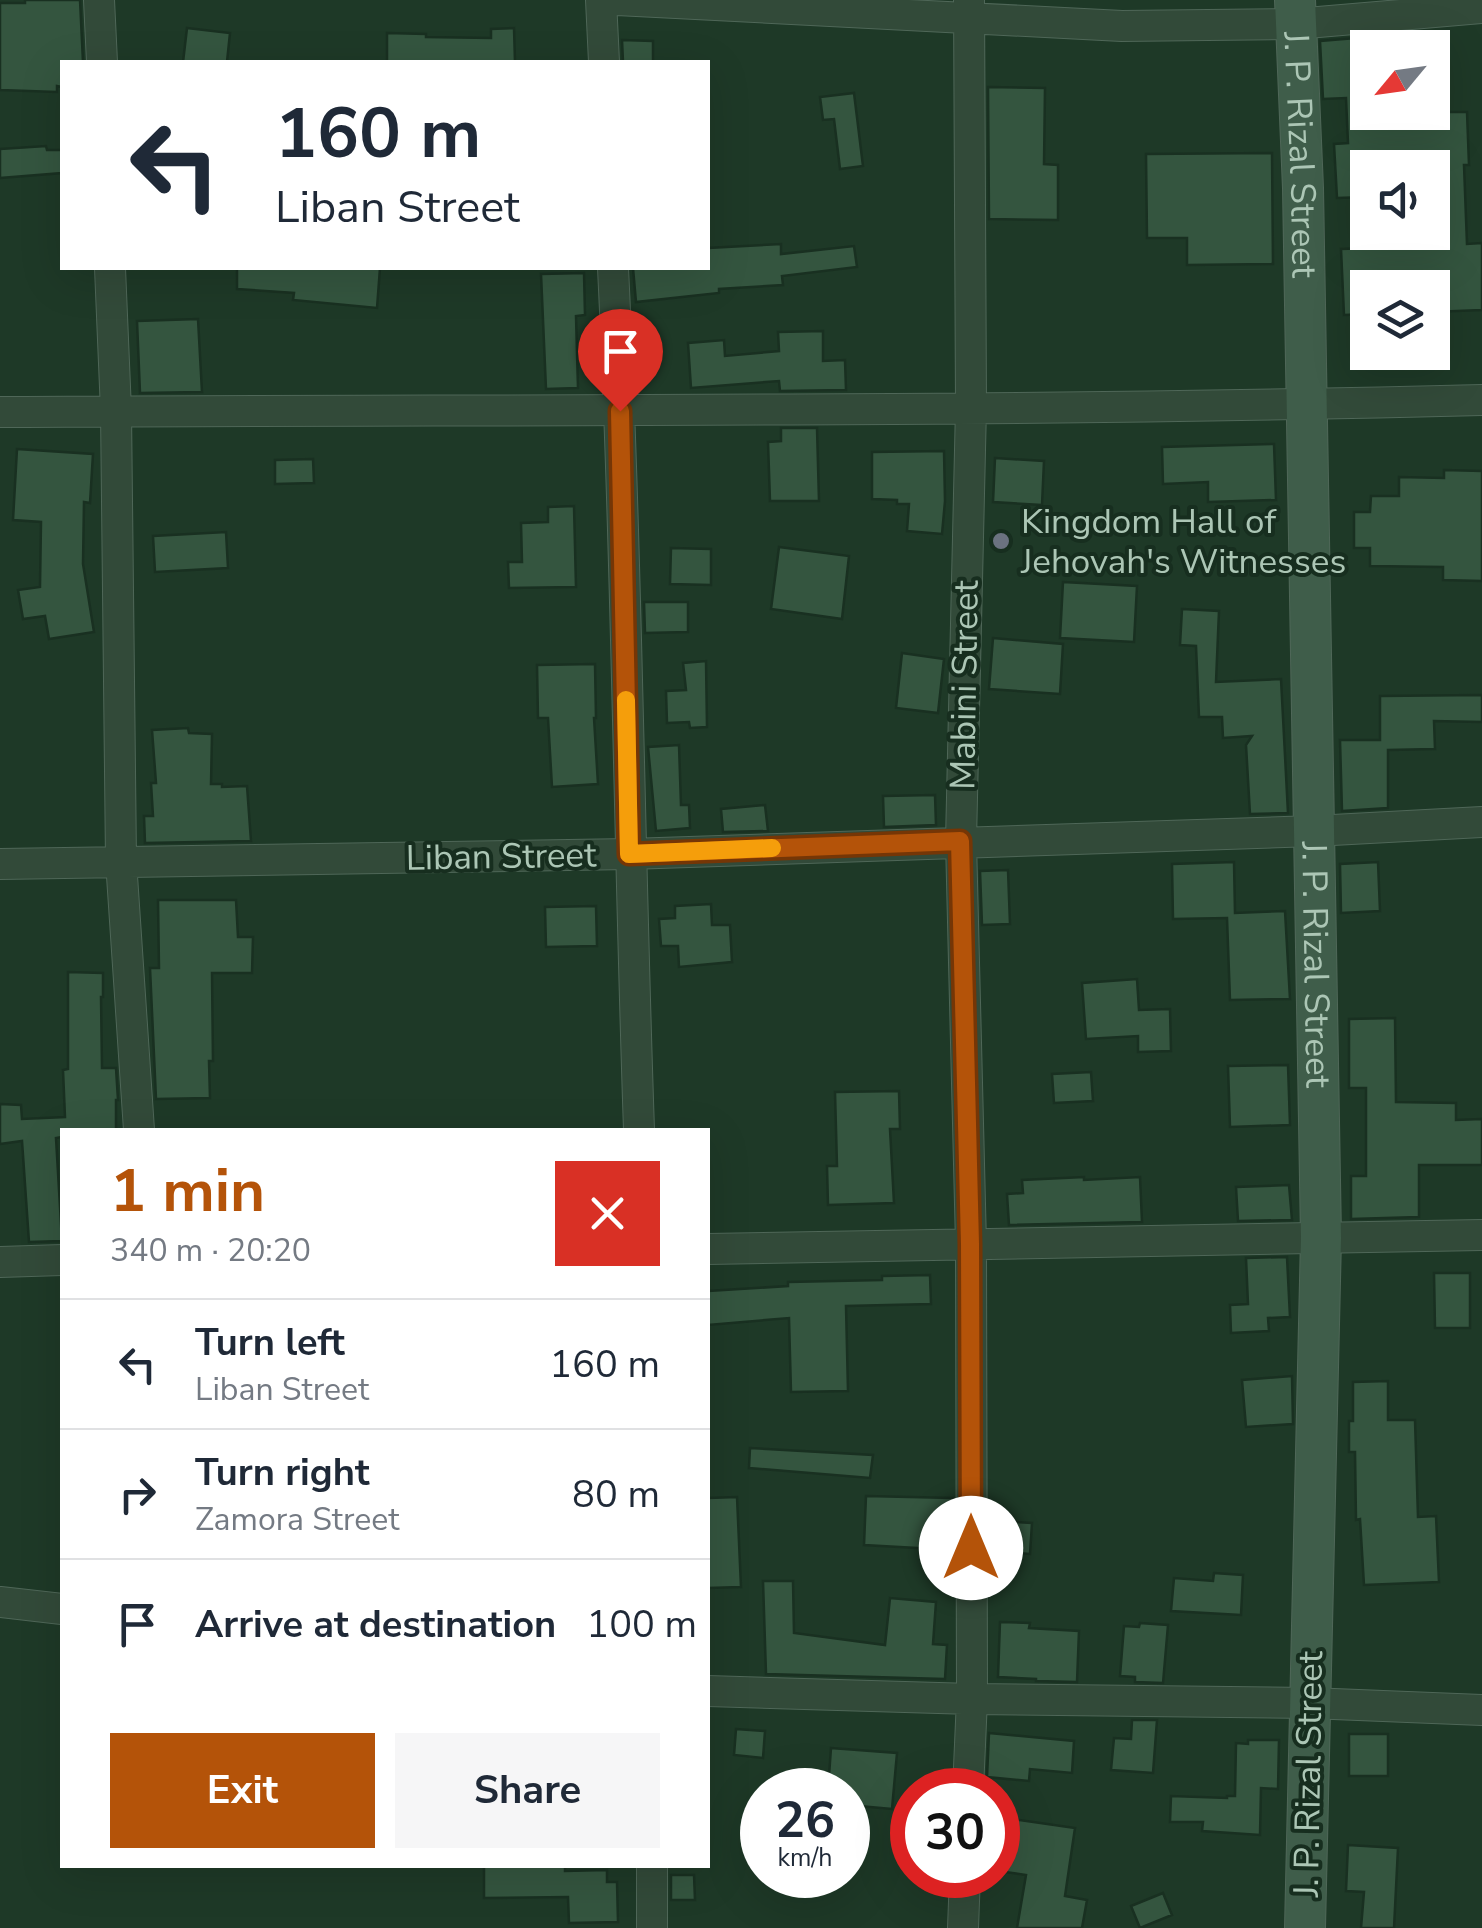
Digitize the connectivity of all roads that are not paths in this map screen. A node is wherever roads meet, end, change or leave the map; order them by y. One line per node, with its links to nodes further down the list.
1 (99, 0): 7 (street)
2 (601, 0): 8 (street)
3 (618, 0): 4 (street)
4 (969, 8): 6 (street); 13 (street, Mabini Street)
5 (1482, 8): 6 (street)
6 (1295, 12): 12 (main road, J. P. Rizal Street)
7 (102, 60)
8 (604, 60)
9 (110, 270): 14 (street)
10 (613, 270): 15 (street)
11 (1482, 400): 12 (street)
12 (1305, 404): 13 (street); 18 (main road, J. P. Rizal Street)
13 (971, 408): 15 (street); 19 (street, Mabini Street)
14 (116, 411): 15 (street); 16 (street); 21 (street)
15 (620, 411): 20 (street)
16 (0, 412)
17 (1482, 822): 18 (street, Liban Street)
18 (1314, 831): 19 (street, Liban Street); 26 (main road, J. P. Rizal Street)
19 (960, 841): 20 (street, Liban Street); 27 (street, Mabini Street)
20 (629, 854): 21 (street, Liban Street); 24 (street)
21 (121, 861): 22 (street, Liban Street); 23 (street)
22 (0, 864)
23 (139, 1128)
24 (639, 1128)
25 (1482, 1236): 26 (street)
26 (1320, 1238): 27 (street); 35 (main road, J. P. Rizal Street)
27 (970, 1244): 28 (street); 34 (street, Mabini Street)
28 (710, 1249)
29 (60, 1260): 30 (street)
30 (0, 1262)
31 (0, 1602): 32 (street)
32 (60, 1609)
33 (710, 1691): 34 (street)
34 (972, 1699): 35 (street); 37 (street, Mabini Street)
35 (1309, 1703): 36 (street); 42 (main road, J. P. Rizal Street)
36 (1482, 1710)
37 (969, 1768)
38 (652, 1868): 40 (street)
39 (964, 1898): 41 (street)
40 (652, 1928)
41 (963, 1928)
42 (1306, 1928)

